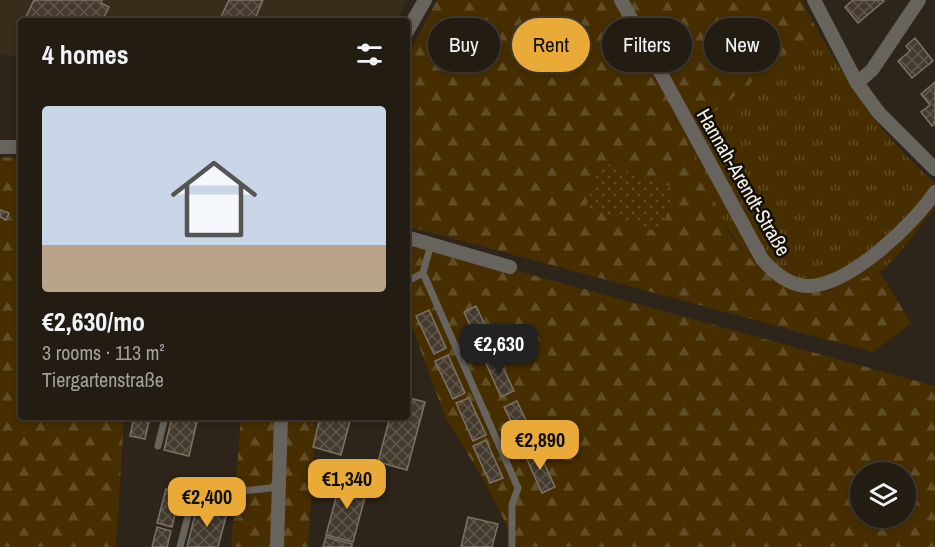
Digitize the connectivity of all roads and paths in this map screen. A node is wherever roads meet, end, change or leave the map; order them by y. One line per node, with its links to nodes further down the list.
1 (425, 0): 5 (street)
2 (621, 0): 10 (street, Hannah-Arendt-Straße)
3 (814, 0): 6 (street)
4 (919, 0): 6 (street)
5 (410, 26)
6 (858, 83): 9 (street)
7 (0, 147): 8 (street)
8 (18, 147)
9 (935, 169)
10 (935, 192)
11 (410, 238): 12 (street)
12 (431, 244): 13 (street); 14 (lane)
13 (510, 267)
14 (423, 273): 15 (lane); 22 (lane)
15 (410, 280)
16 (164, 420): 18 (lane)
17 (281, 420): 19 (street)
18 (158, 446)
19 (280, 487): 20 (lane); 21 (street)
20 (180, 547)
21 (277, 547)
22 (512, 547)

